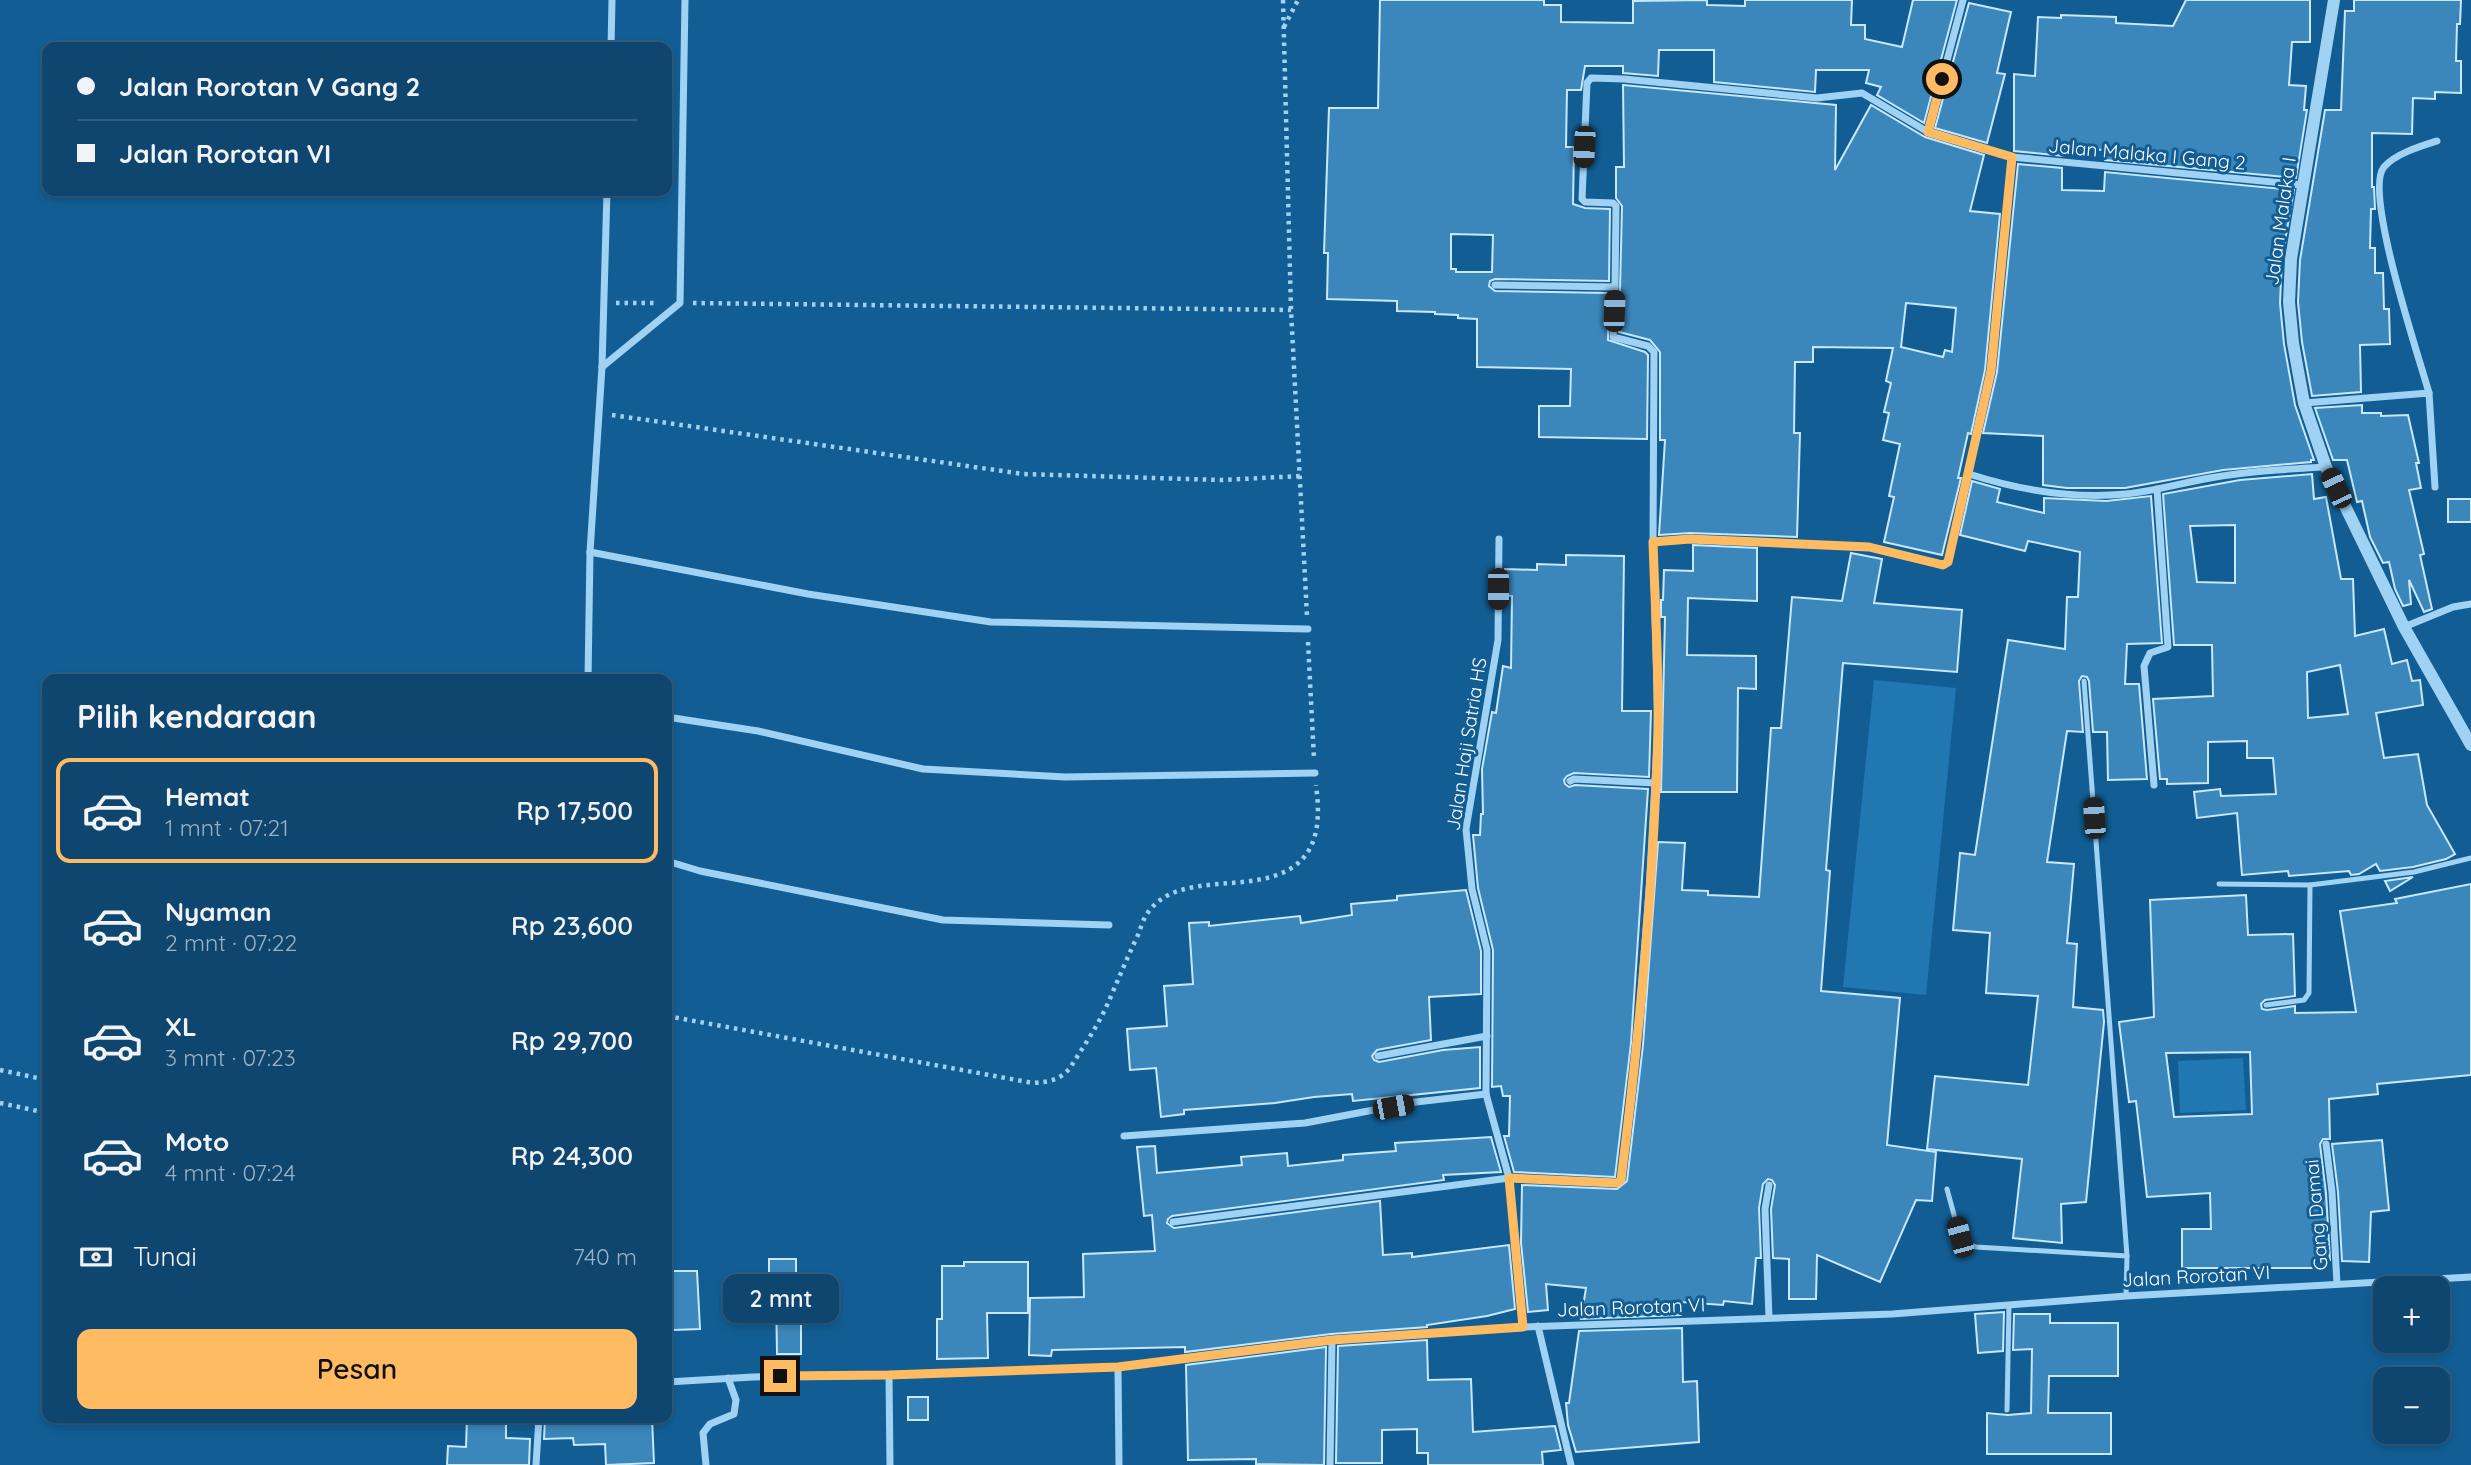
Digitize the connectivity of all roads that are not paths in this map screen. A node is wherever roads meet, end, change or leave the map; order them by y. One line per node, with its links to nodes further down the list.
1 (612, 0): 5 (street)
2 (685, 0): 13 (street)
3 (1963, 0): 6 (street)
4 (2334, 0): 9 (street, Jalan Malaka I)
5 (611, 42)
6 (1928, 132): 8 (street, Jalan Malaka I Gang 2); 12 (street, Jalan Malaka I Gang 2)
7 (2437, 141): 14 (street)
8 (2012, 157): 9 (street, Jalan Malaka I Gang 2); 17 (street)
9 (2303, 185): 15 (street, Jalan Malaka I)
10 (607, 196): 13 (street)
11 (1494, 285): 12 (street)
12 (1615, 287): 21 (street)
13 (602, 367): 22 (street)
14 (2425, 393): 15 (street); 18 (street)
15 (2304, 404): 16 (street, Jalan Malaka I)
16 (2326, 467): 19 (street); 24 (street, Jalan Malaka I)
17 (1969, 474): 19 (street); 21 (street)
18 (2435, 487)
19 (2157, 489): 33 (street)
20 (1499, 539): 40 (street, Jalan Haji Satria HS)
21 (1653, 542): 32 (street)
22 (590, 552): 25 (street); 26 (street)
23 (2471, 604): 24 (street)
24 (2404, 627): 29 (street, Jalan Malaka I)
25 (1308, 629)
26 (588, 674)
27 (2084, 681): 49 (lane)
28 (672, 719): 30 (street)
29 (2471, 745)
30 (1315, 773)
31 (1570, 781): 32 (street)
32 (1654, 783): 45 (street)
33 (2154, 785)
34 (2471, 858): 37 (lane)
35 (672, 863): 38 (street)
36 (2220, 884): 37 (lane)
37 (2310, 885): 39 (lane)
38 (1109, 925)
39 (2266, 1005)
40 (1487, 1036): 41 (street); 42 (street, Jalan Haji Satria HS)
41 (1378, 1056)
42 (1486, 1094): 43 (street); 45 (street, Jalan Haji Satria HS)
43 (1124, 1136)
44 (2326, 1144): 51 (street, Gang Damai)
45 (1509, 1178): 48 (street); 56 (street, Jalan Haji Satria HS)
46 (1769, 1185): 54 (street)
47 (1947, 1189): 49 (lane)
48 (1173, 1222)
49 (2127, 1256): 52 (lane)
50 (2471, 1277): 51 (street, Jalan Rorotan VI)
51 (2337, 1284): 52 (street, Jalan Rorotan VI)
52 (2126, 1296): 53 (street, Jalan Rorotan VI)
53 (2009, 1305): 54 (street, Jalan Rorotan VI); 62 (lane)
54 (1769, 1318): 55 (street, Jalan Rorotan VI)
55 (1538, 1326): 56 (street, Jalan Rorotan VI); 69 (street)
56 (1523, 1327): 57 (street, Jalan Rorotan VI)
57 (1332, 1340): 58 (street, Jalan Rorotan VI); 68 (street)
58 (1118, 1367): 59 (street, Jalan Rorotan VI); 67 (street)
59 (889, 1375): 60 (street, Jalan Rorotan VI); 66 (street)
60 (728, 1378): 61 (street, Jalan Rorotan VI); 65 (street)
61 (672, 1382)
62 (2007, 1410)
63 (539, 1423): 64 (street)
64 (536, 1465)
65 (706, 1465)
66 (890, 1465)
67 (1119, 1465)
68 (1330, 1465)
69 (1570, 1465)

